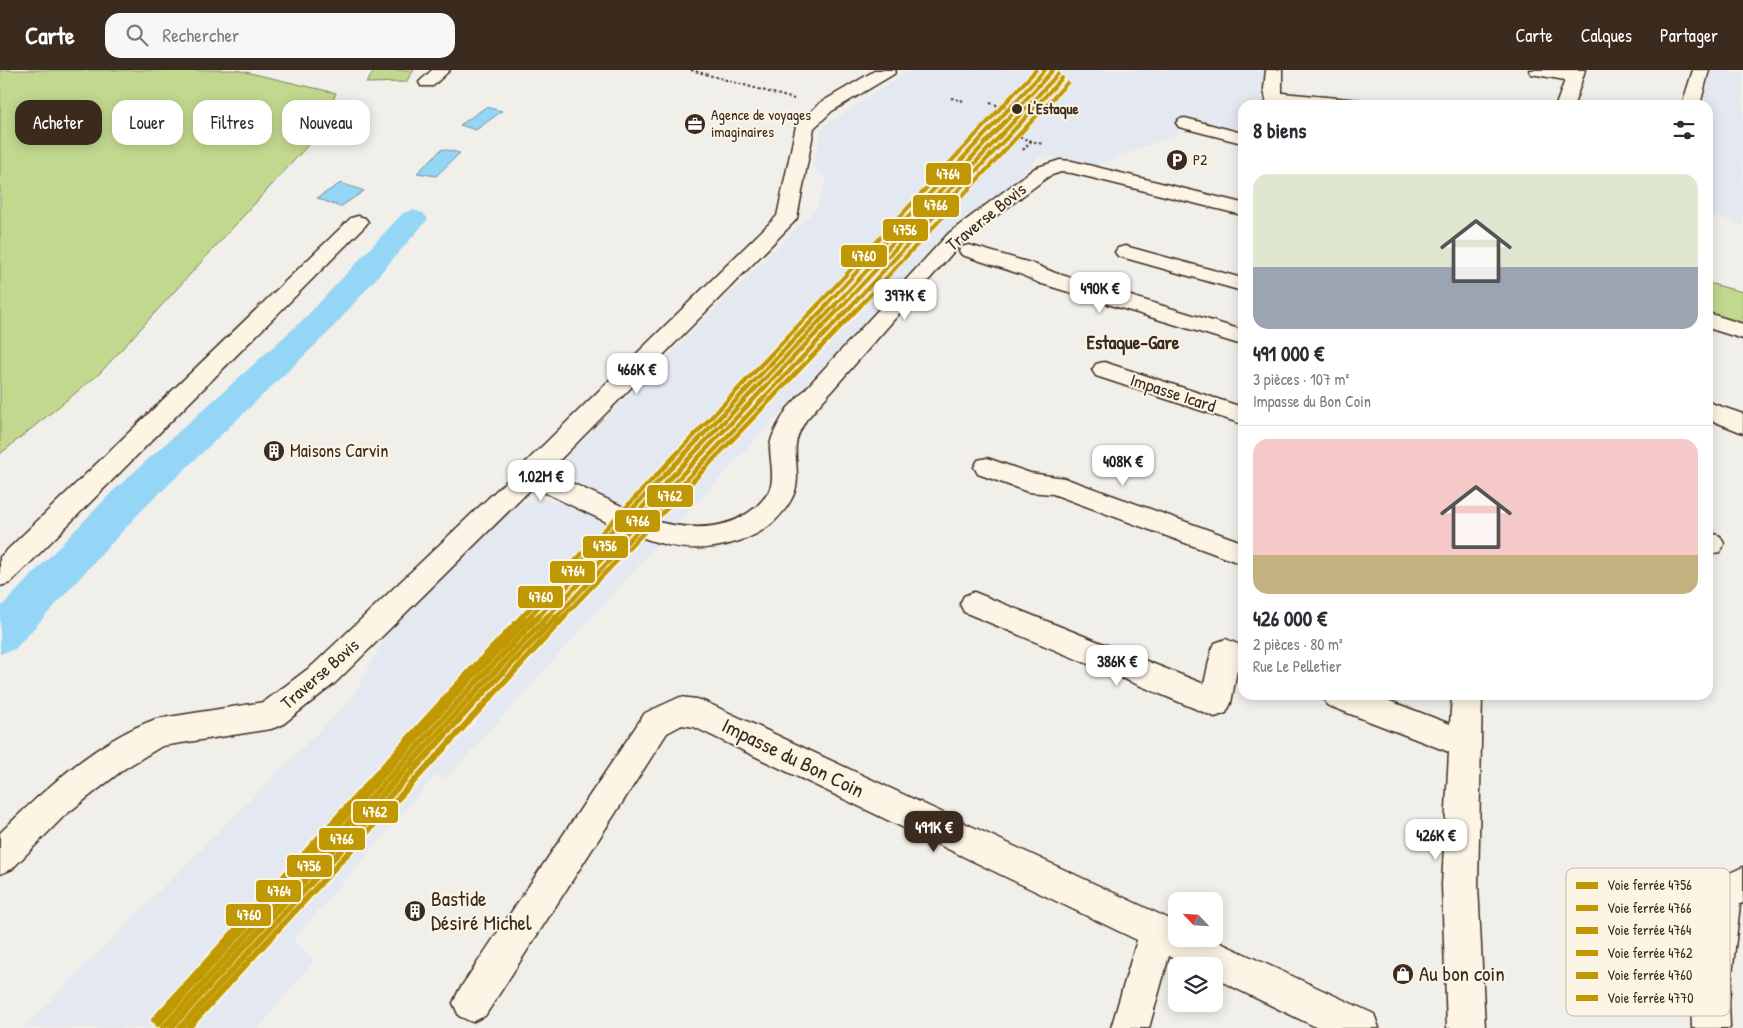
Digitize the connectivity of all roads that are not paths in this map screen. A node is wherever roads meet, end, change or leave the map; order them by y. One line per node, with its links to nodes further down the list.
1 (442, 70): 7 (street)
2 (888, 70): 26 (street, Traverse Bovis)
3 (1274, 70): 8 (street)
4 (1537, 70): 6 (street)
5 (1701, 70): 10 (street)
6 (1576, 74): 9 (street)
7 (427, 82)
8 (1276, 100)
9 (1567, 100)
10 (1692, 100)
11 (1185, 123): 12 (street)
12 (1238, 137)
13 (1238, 208): 26 (street, Traverse Bovis)
14 (358, 222): 28 (street)
15 (969, 251): 20 (street)
16 (1125, 252): 17 (street)
17 (1238, 283)
18 (1713, 322): 19 (street)
19 (1743, 332)
20 (1238, 337)
21 (1104, 370): 23 (street, Impasse Icard)
22 (1713, 412): 24 (street)
23 (1238, 415)
24 (1743, 424)
25 (987, 467): 27 (street)
26 (530, 474): 34 (street, Traverse Bovis)
27 (1238, 552)
28 (0, 575)
29 (974, 604): 30 (street)
30 (1238, 657)
31 (1351, 700): 33 (street)
32 (1467, 700): 33 (street)
33 (1463, 743): 41 (street)
34 (0, 857)
35 (1743, 885): 36 (street)
36 (1730, 890)
37 (1158, 933): 38 (street, Impasse du Bon Coin); 39 (street); 40 (street, Impasse du Bon Coin)
38 (472, 1003)
39 (1130, 1028)
40 (1360, 1028)
41 (1466, 1028)

